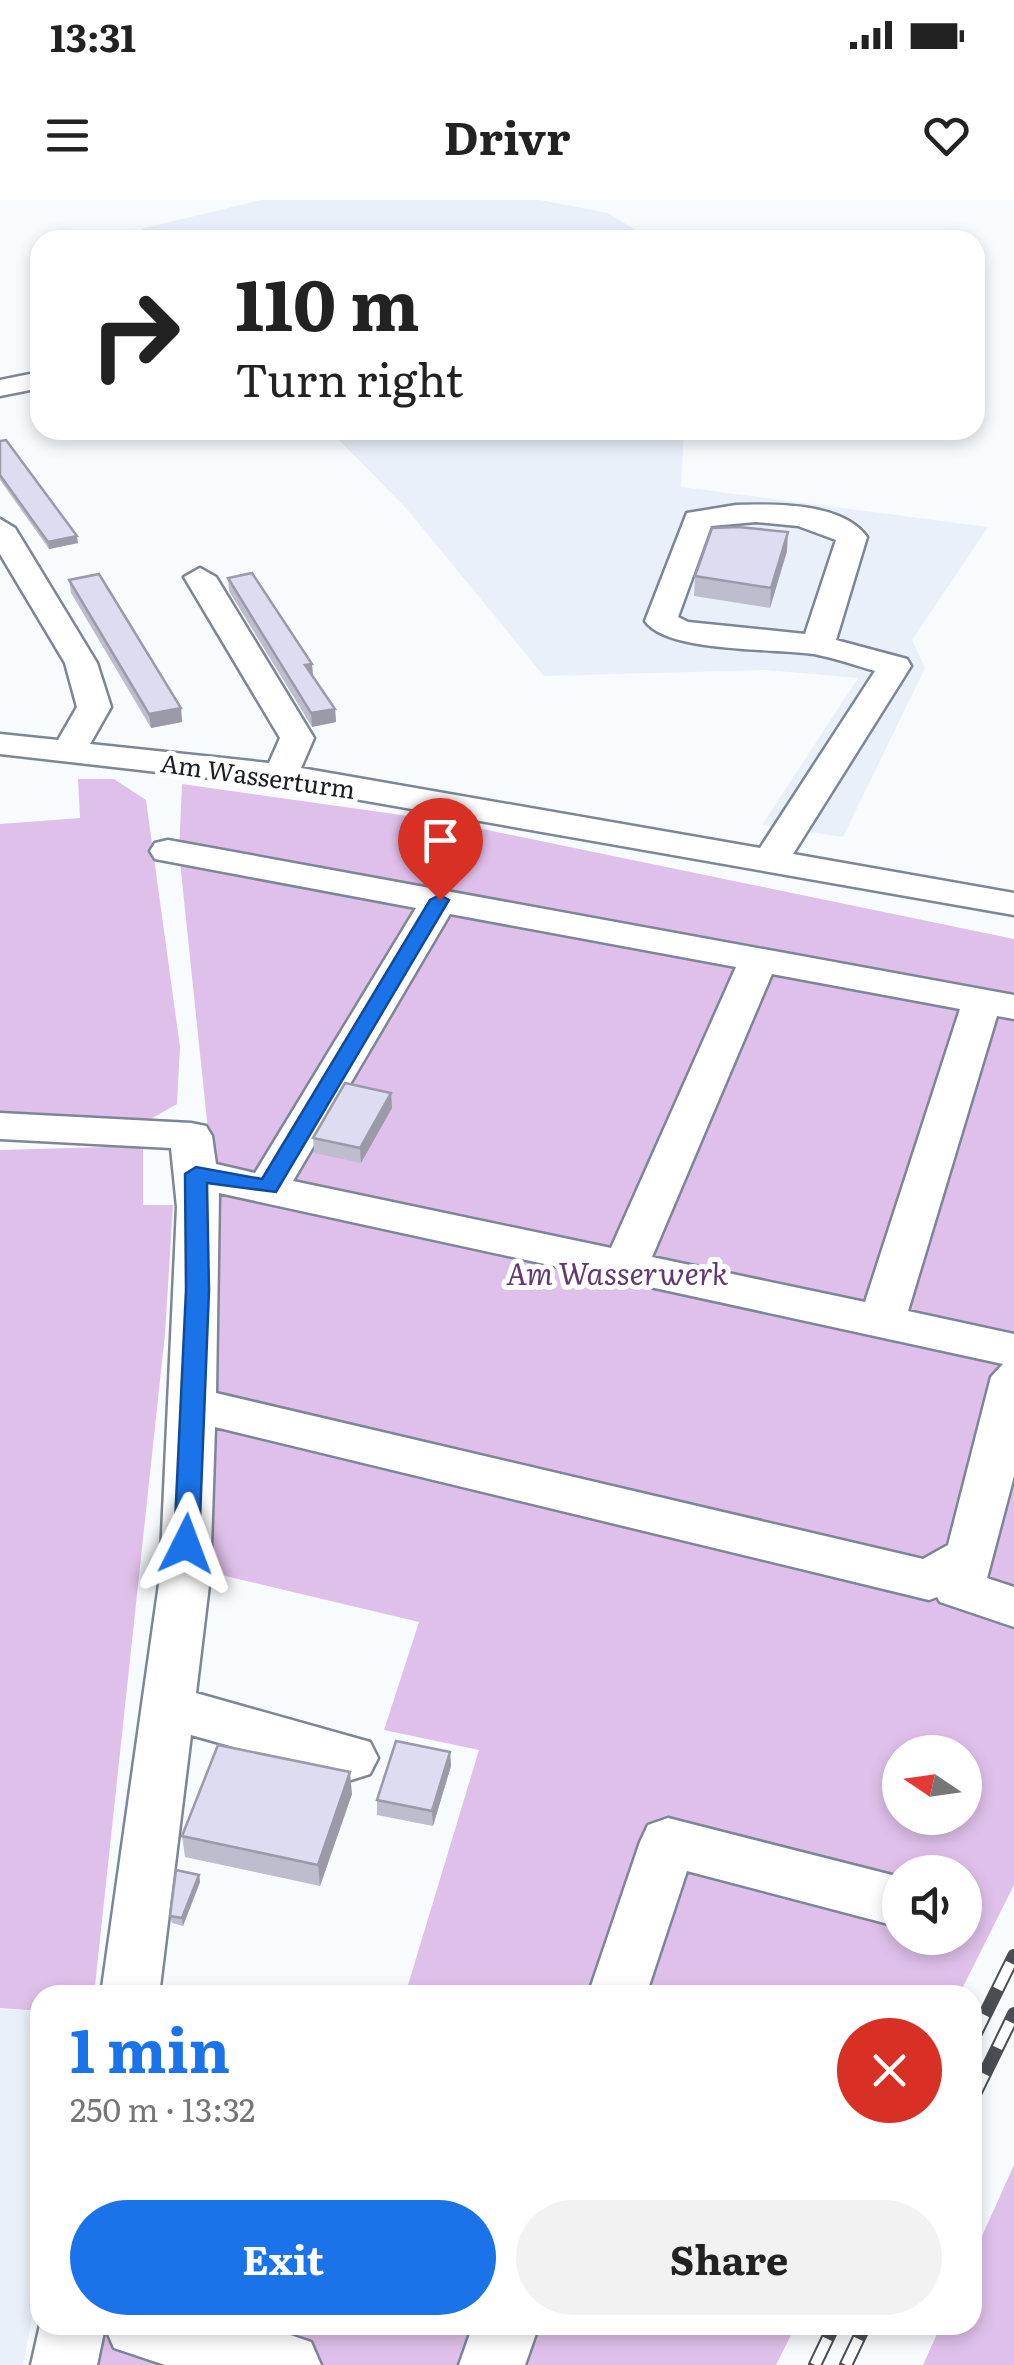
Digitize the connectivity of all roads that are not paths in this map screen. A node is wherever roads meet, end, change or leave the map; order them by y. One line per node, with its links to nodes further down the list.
1 (30, 382): 2 (street)
2 (0, 388)
3 (0, 528): 7 (street)
4 (200, 577): 8 (street)
5 (818, 645): 5 (street); 10 (street)
6 (0, 744): 7 (street, Am Wasserturm)
7 (68, 752): 8 (street, Am Wasserturm)
8 (280, 776): 10 (street, Am Wasserturm)
9 (168, 851): 11 (street)
10 (771, 860): 12 (street, Am Wasserturm)
11 (440, 900): 13 (street); 17 (street)
12 (1014, 904)
13 (759, 960): 14 (street); 18 (street)
14 (998, 1004): 19 (street)
15 (0, 1126): 16 (street)
16 (194, 1156): 17 (street); 22 (street)
17 (268, 1187): 18 (street)
18 (626, 1265): 19 (street)
19 (882, 1320): 20 (street)
20 (1014, 1350)
21 (1014, 1377): 23 (street)
22 (192, 1412): 23 (street); 25 (street)
23 (970, 1556): 24 (street)
24 (1014, 1607)
25 (168, 1707): 26 (street); 28 (street)
26 (351, 1758)
27 (882, 1897): 29 (street)
28 (131, 1985)
29 (620, 1985)
30 (71, 2335): 33 (street)
31 (175, 2335): 34 (street)
32 (502, 2335): 35 (street)
33 (64, 2365)
34 (288, 2365)
35 (492, 2365)

